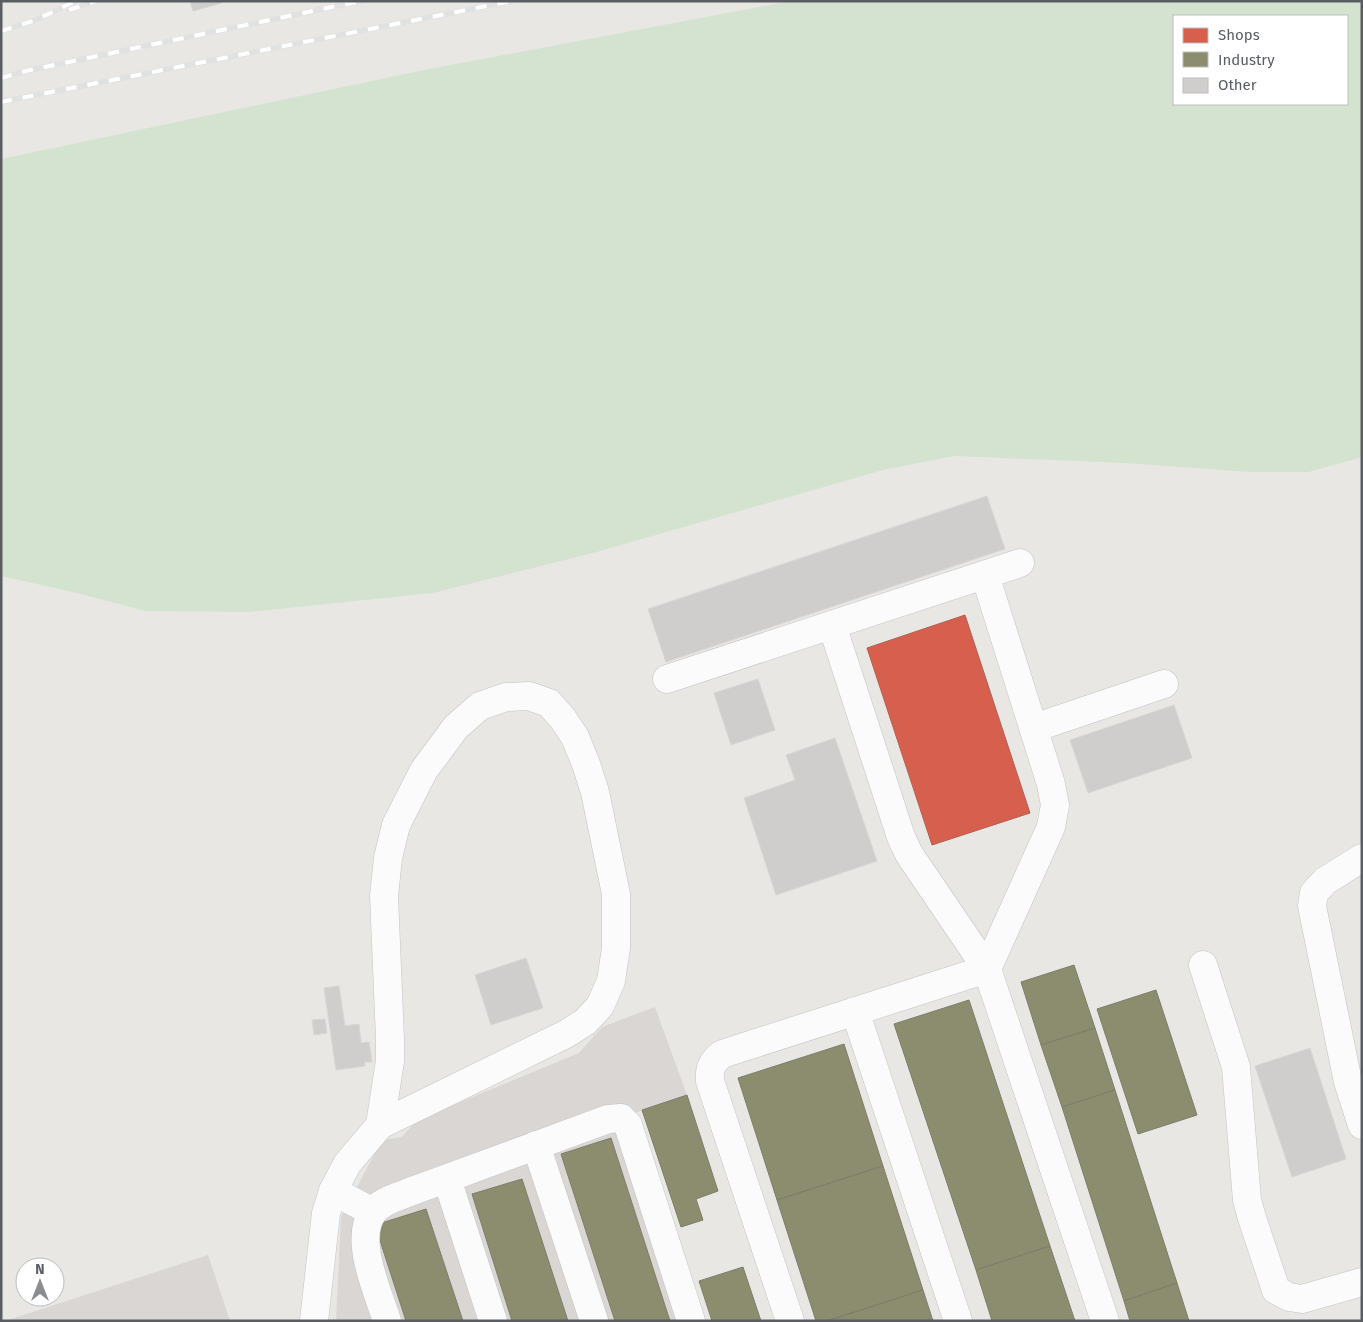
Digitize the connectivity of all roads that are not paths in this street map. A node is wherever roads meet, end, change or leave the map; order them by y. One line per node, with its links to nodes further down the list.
1 (1020, 564): 2 (lane)
2 (985, 575): 3 (lane); 6 (lane)
3 (832, 625): 4 (lane); 9 (lane)
4 (667, 679)
5 (1164, 684): 6 (lane)
6 (1034, 728): 9 (lane)
7 (1362, 858): 11 (lane)
8 (1202, 964): 17 (lane)
9 (987, 969): 10 (lane); 25 (lane)
10 (855, 1011): 23 (lane); 24 (lane)
11 (1359, 1110)
12 (380, 1125): 12 (lane); 15 (lane)
13 (536, 1145): 14 (lane); 21 (lane); 22 (lane)
14 (447, 1179): 16 (lane); 20 (lane)
15 (333, 1191): 16 (lane); 18 (lane)
16 (373, 1212): 19 (lane)
17 (1362, 1282)
18 (314, 1321)
19 (388, 1321)
20 (493, 1321)
21 (594, 1321)
22 (691, 1321)
23 (790, 1321)
24 (958, 1321)
25 (1105, 1321)

